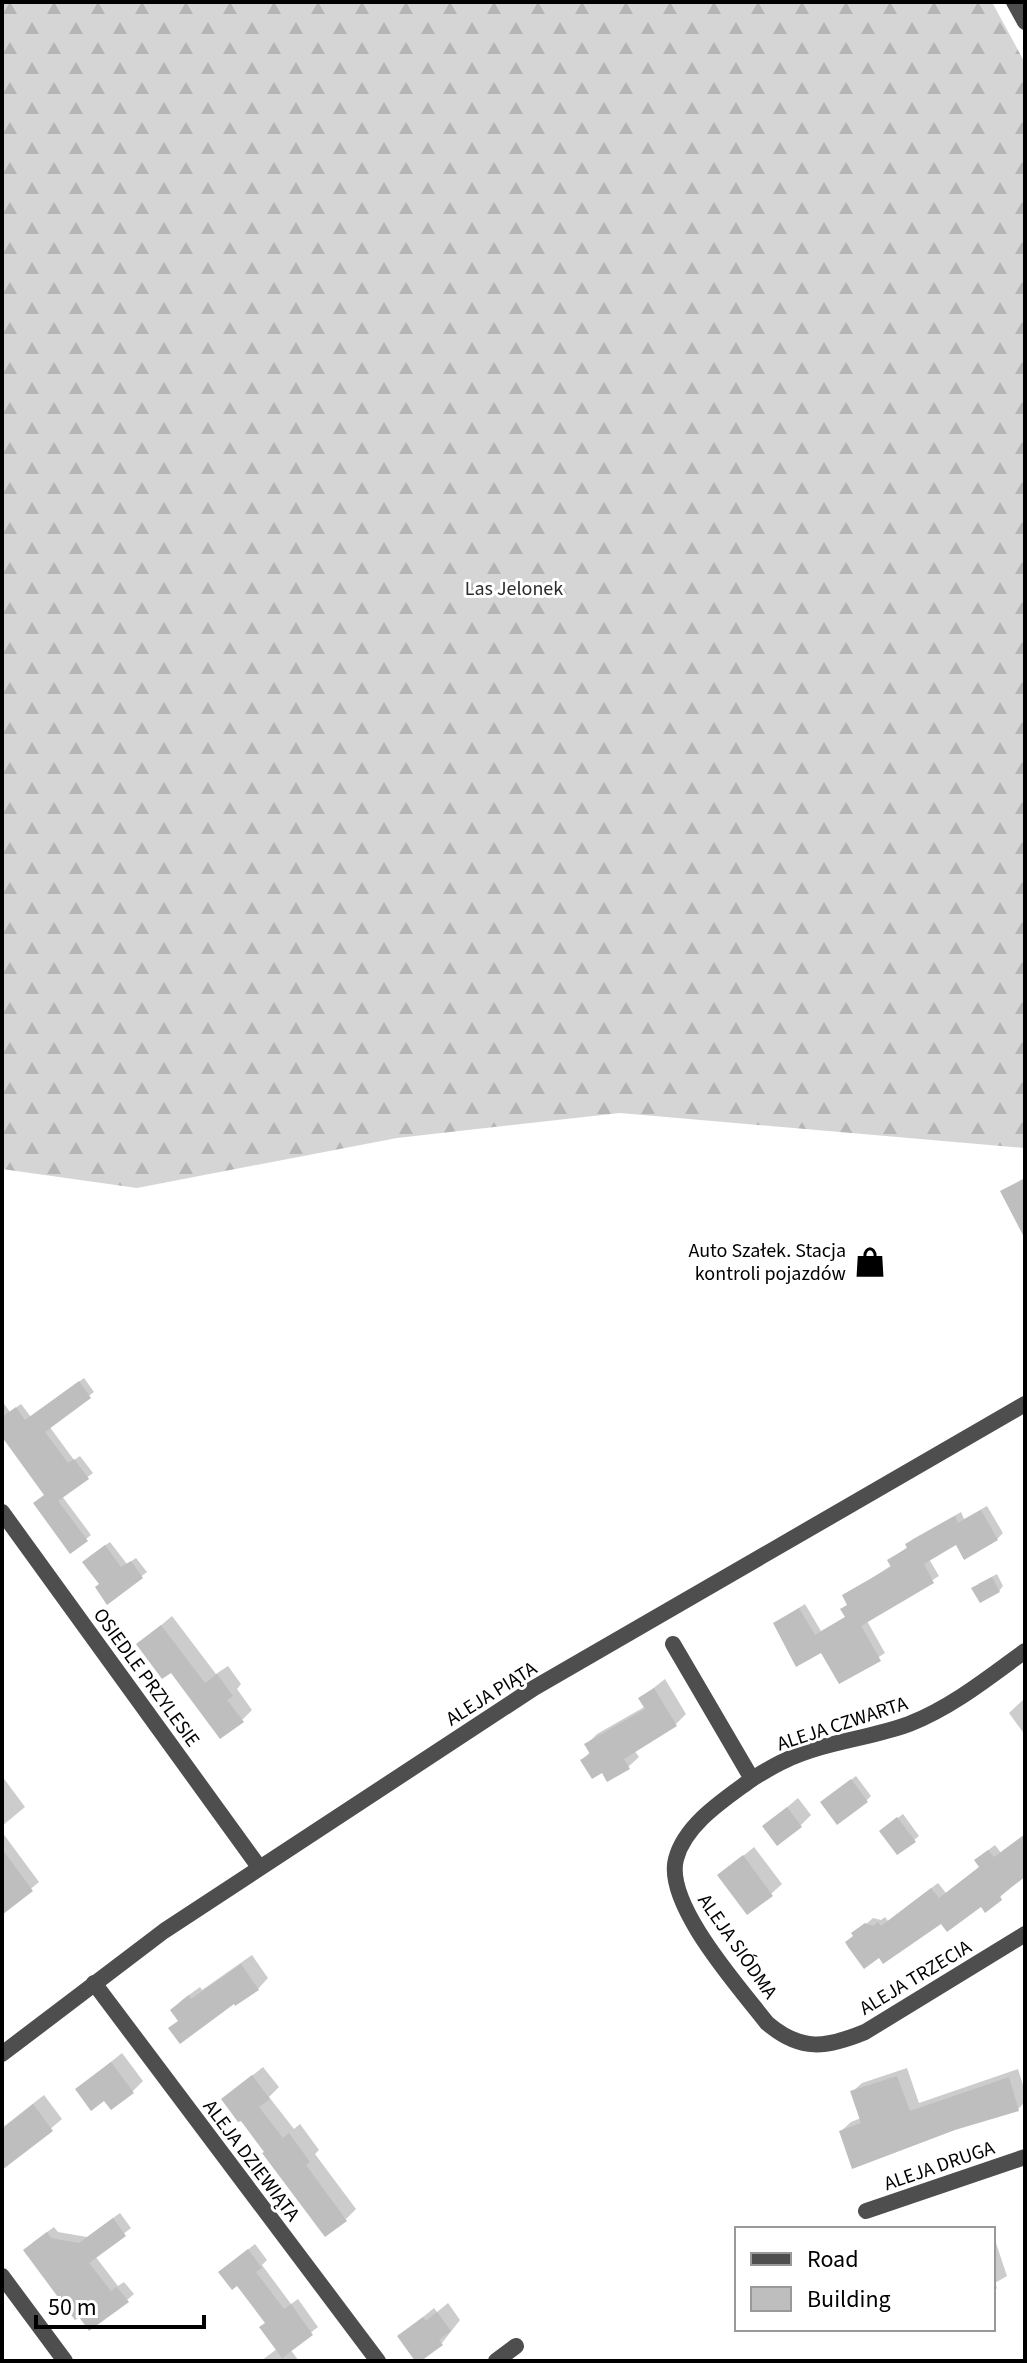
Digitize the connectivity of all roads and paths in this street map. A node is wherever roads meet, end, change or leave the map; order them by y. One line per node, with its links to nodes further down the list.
1 (1014, 2): 2 (street)
2 (1025, 22)
3 (1025, 1404): 8 (street, ALEJA PIĄTA)
4 (2, 1512): 8 (street, OSIEDLE PRZYLESIE)
5 (673, 1644): 7 (street)
6 (1025, 1651): 7 (street, ALEJA CZWARTA)
7 (752, 1779): 11 (street, ALEJA SIÓDMA)
8 (259, 1867): 10 (street, ALEJA PIĄTA)
9 (1025, 1934): 11 (street, ALEJA TRZECIA)
10 (94, 1983): 12 (street, ALEJA PIĄTA); 18 (street, ALEJA DZIEWIĄTA)
11 (821, 2046)
12 (2, 2054)
13 (1025, 2157): 14 (street, ALEJA DRUGA)
14 (866, 2211)
15 (2, 2276): 17 (street)
16 (516, 2346): 19 (street)
17 (65, 2361)
18 (378, 2361)
19 (496, 2361)

